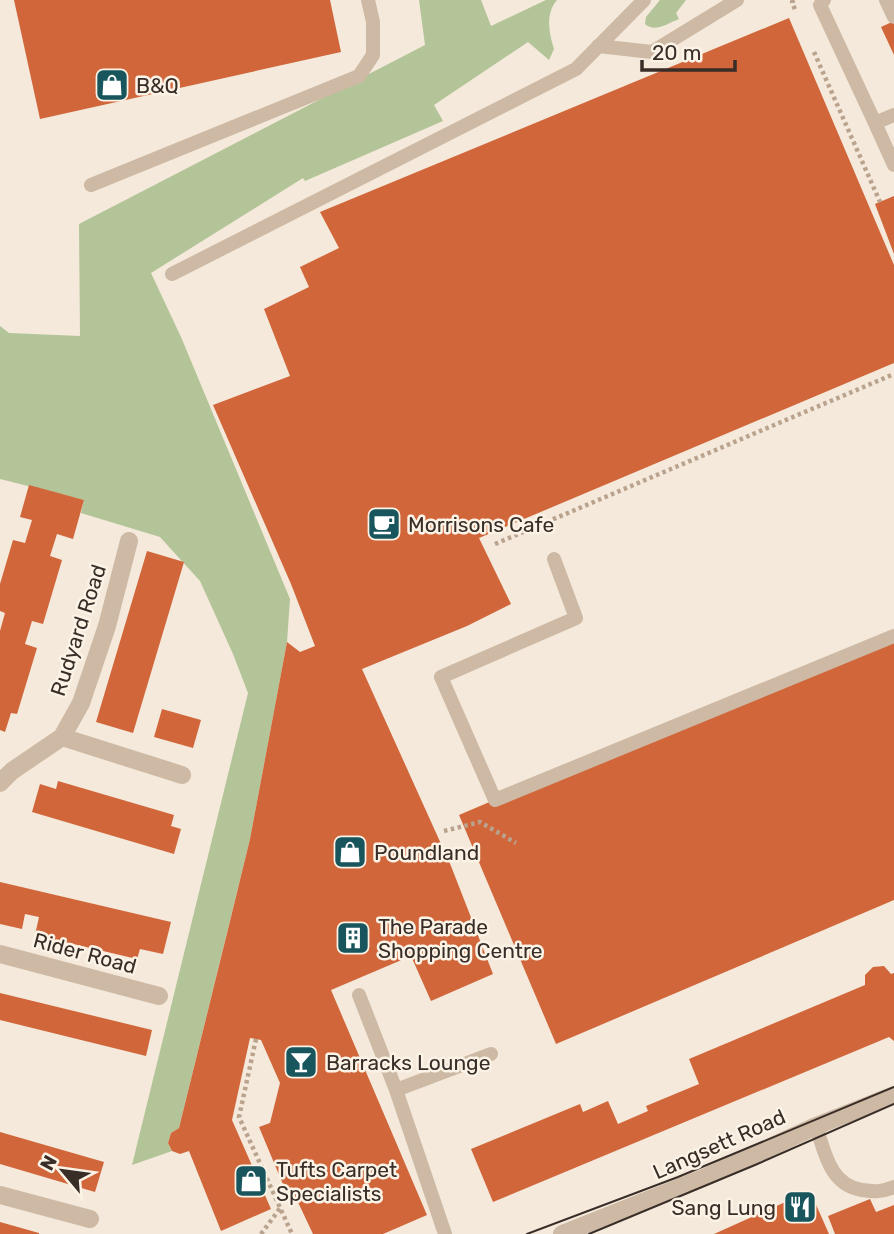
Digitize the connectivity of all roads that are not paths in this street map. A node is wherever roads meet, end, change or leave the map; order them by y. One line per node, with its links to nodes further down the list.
1 (369, 0): 11 (lane)
2 (643, 0): 7 (lane)
3 (737, 0): 7 (lane)
4 (824, 0): 9 (lane)
5 (886, 0): 6 (lane)
6 (894, 17)
7 (597, 47): 12 (lane)
8 (894, 115): 9 (lane)
9 (876, 123): 10 (lane)
10 (894, 165)
11 (91, 185)
12 (172, 274)
13 (129, 541): 16 (street, Rudyard Road)
14 (554, 559): 15 (lane)
15 (894, 636)
16 (62, 737): 17 (street); 18 (street, Rudyard Road)
17 (182, 775)
18 (0, 783)
19 (0, 954): 21 (street, Rider Road)
20 (359, 995): 23 (lane)
21 (159, 996)
22 (491, 1054): 23 (lane)
23 (396, 1090): 29 (lane)
24 (894, 1095): 25 (street, Langsett Road)
25 (816, 1126): 26 (lane); 30 (street, Langsett Road)
26 (894, 1187)
27 (0, 1195): 28 (street)
28 (89, 1219)
29 (445, 1234)
30 (562, 1234)

